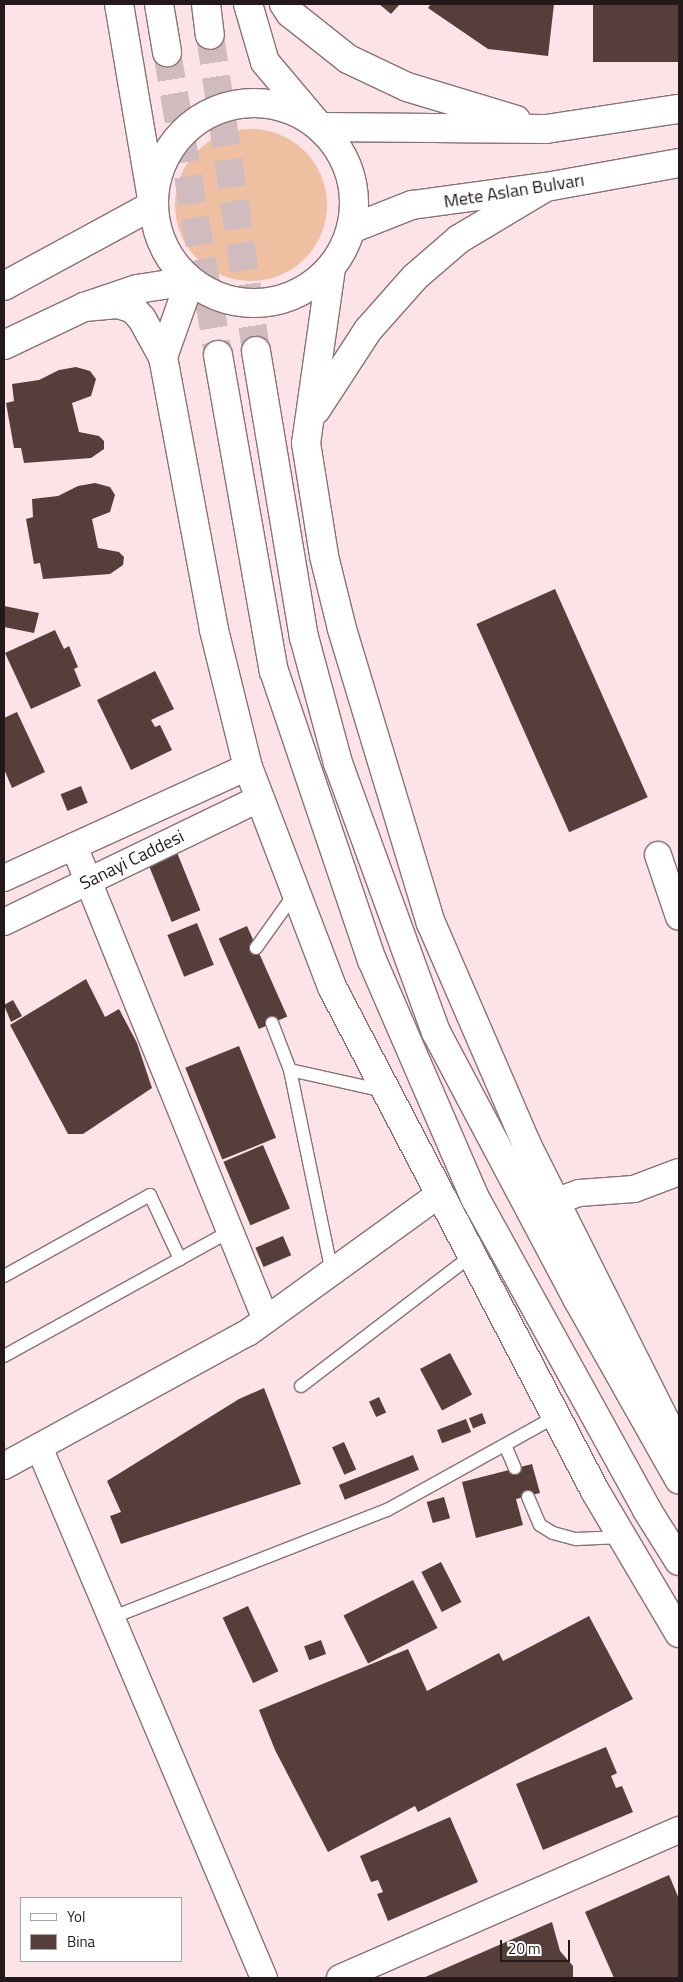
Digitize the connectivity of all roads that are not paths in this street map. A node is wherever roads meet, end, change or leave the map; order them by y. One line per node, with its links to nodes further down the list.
1 (119, 4): 13 (main road)
2 (159, 4): 7 (main road)
3 (206, 4): 6 (main road)
4 (248, 4): 9 (main road)
5 (284, 4): 10 (main road)
6 (210, 35)
7 (166, 52)
8 (679, 109): 10 (main road)
9 (320, 127): 10 (main road); 13 (main road); 14 (main road)
10 (546, 129)
11 (679, 163): 12 (main road, Mete Aslan Bulvarı)
12 (546, 187): 14 (main road, Mete Aslan Bulvarı); 23 (main road)
13 (153, 206): 16 (main road); 17 (main road)
14 (351, 229): 15 (main road)
15 (331, 268): 16 (main road); 23 (main road)
16 (190, 281): 18 (main road); 22 (main road)
17 (4, 286)
18 (84, 307): 19 (main road); 22 (main road)
19 (4, 345)
20 (256, 351): 54 (main road)
21 (218, 355): 57 (main road)
22 (163, 357): 24 (main road)
23 (306, 442): 39 (main road)
24 (248, 767): 25 (main road); 26 (street, Sanayi Caddesi)
25 (261, 798): 29 (street, Sanayi Caddesi); 30 (main road)
26 (74, 846): 28 (street, Sanayi Caddesi); 29 (street)
27 (658, 855): 31 (street)
28 (4, 878)
29 (88, 881): 32 (street, Sanayi Caddesi); 40 (street)
30 (296, 892): 33 (lane); 36 (main road)
31 (679, 917)
32 (4, 922)
33 (256, 948)
34 (272, 1023): 35 (lane)
35 (290, 1070): 36 (lane); 43 (lane)
36 (384, 1090): 38 (main road)
37 (679, 1172): 39 (street)
38 (438, 1195): 41 (main road); 43 (street)
39 (557, 1201): 51 (main road)
40 (230, 1231): 42 (lane); 45 (street)
41 (470, 1256): 47 (lane); 48 (main road)
42 (180, 1259): 44 (lane); 46 (lane)
43 (332, 1273): 45 (street)
44 (4, 1276)
45 (266, 1320): 50 (street)
46 (4, 1356)
47 (301, 1386)
48 (555, 1417): 49 (lane); 56 (main road)
49 (505, 1445): 53 (lane); 58 (lane)
50 (39, 1447): 52 (street); 58 (street)
51 (679, 1448)
52 (4, 1466)
53 (515, 1468)
54 (679, 1479)
55 (528, 1496): 56 (lane)
56 (622, 1537): 59 (main road)
57 (679, 1561)
58 (111, 1618): 61 (street)
59 (679, 1633)
60 (679, 1830): 62 (street)
61 (264, 1978)
62 (340, 1978)

